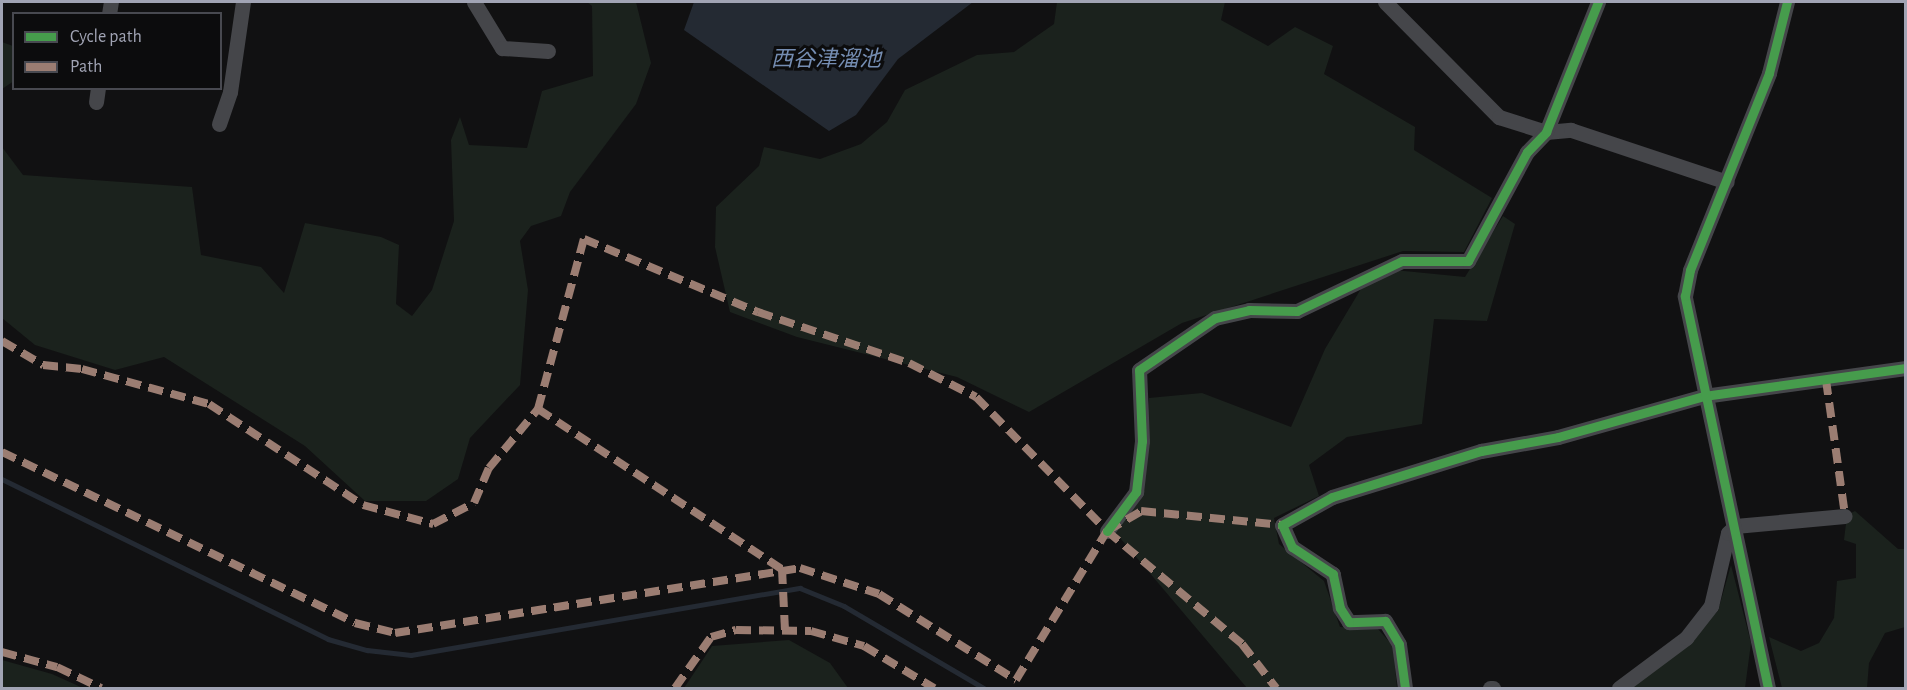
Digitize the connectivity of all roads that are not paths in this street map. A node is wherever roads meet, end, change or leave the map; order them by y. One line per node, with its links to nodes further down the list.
1 (243, 2): 7 (street)
2 (474, 2): 6 (street)
3 (1385, 2): 8 (street)
4 (1598, 2): 8 (street)
5 (1787, 2): 9 (street)
6 (548, 51)
7 (219, 124)
8 (1546, 132): 9 (street); 14 (street)
9 (1727, 183): 11 (street)
10 (1905, 368): 11 (street)
11 (1704, 396): 13 (street); 15 (street)
12 (1845, 516): 13 (street)
13 (1735, 526): 16 (street); 17 (street)
14 (1107, 531)
15 (1405, 688)
16 (1619, 688)
17 (1768, 688)

